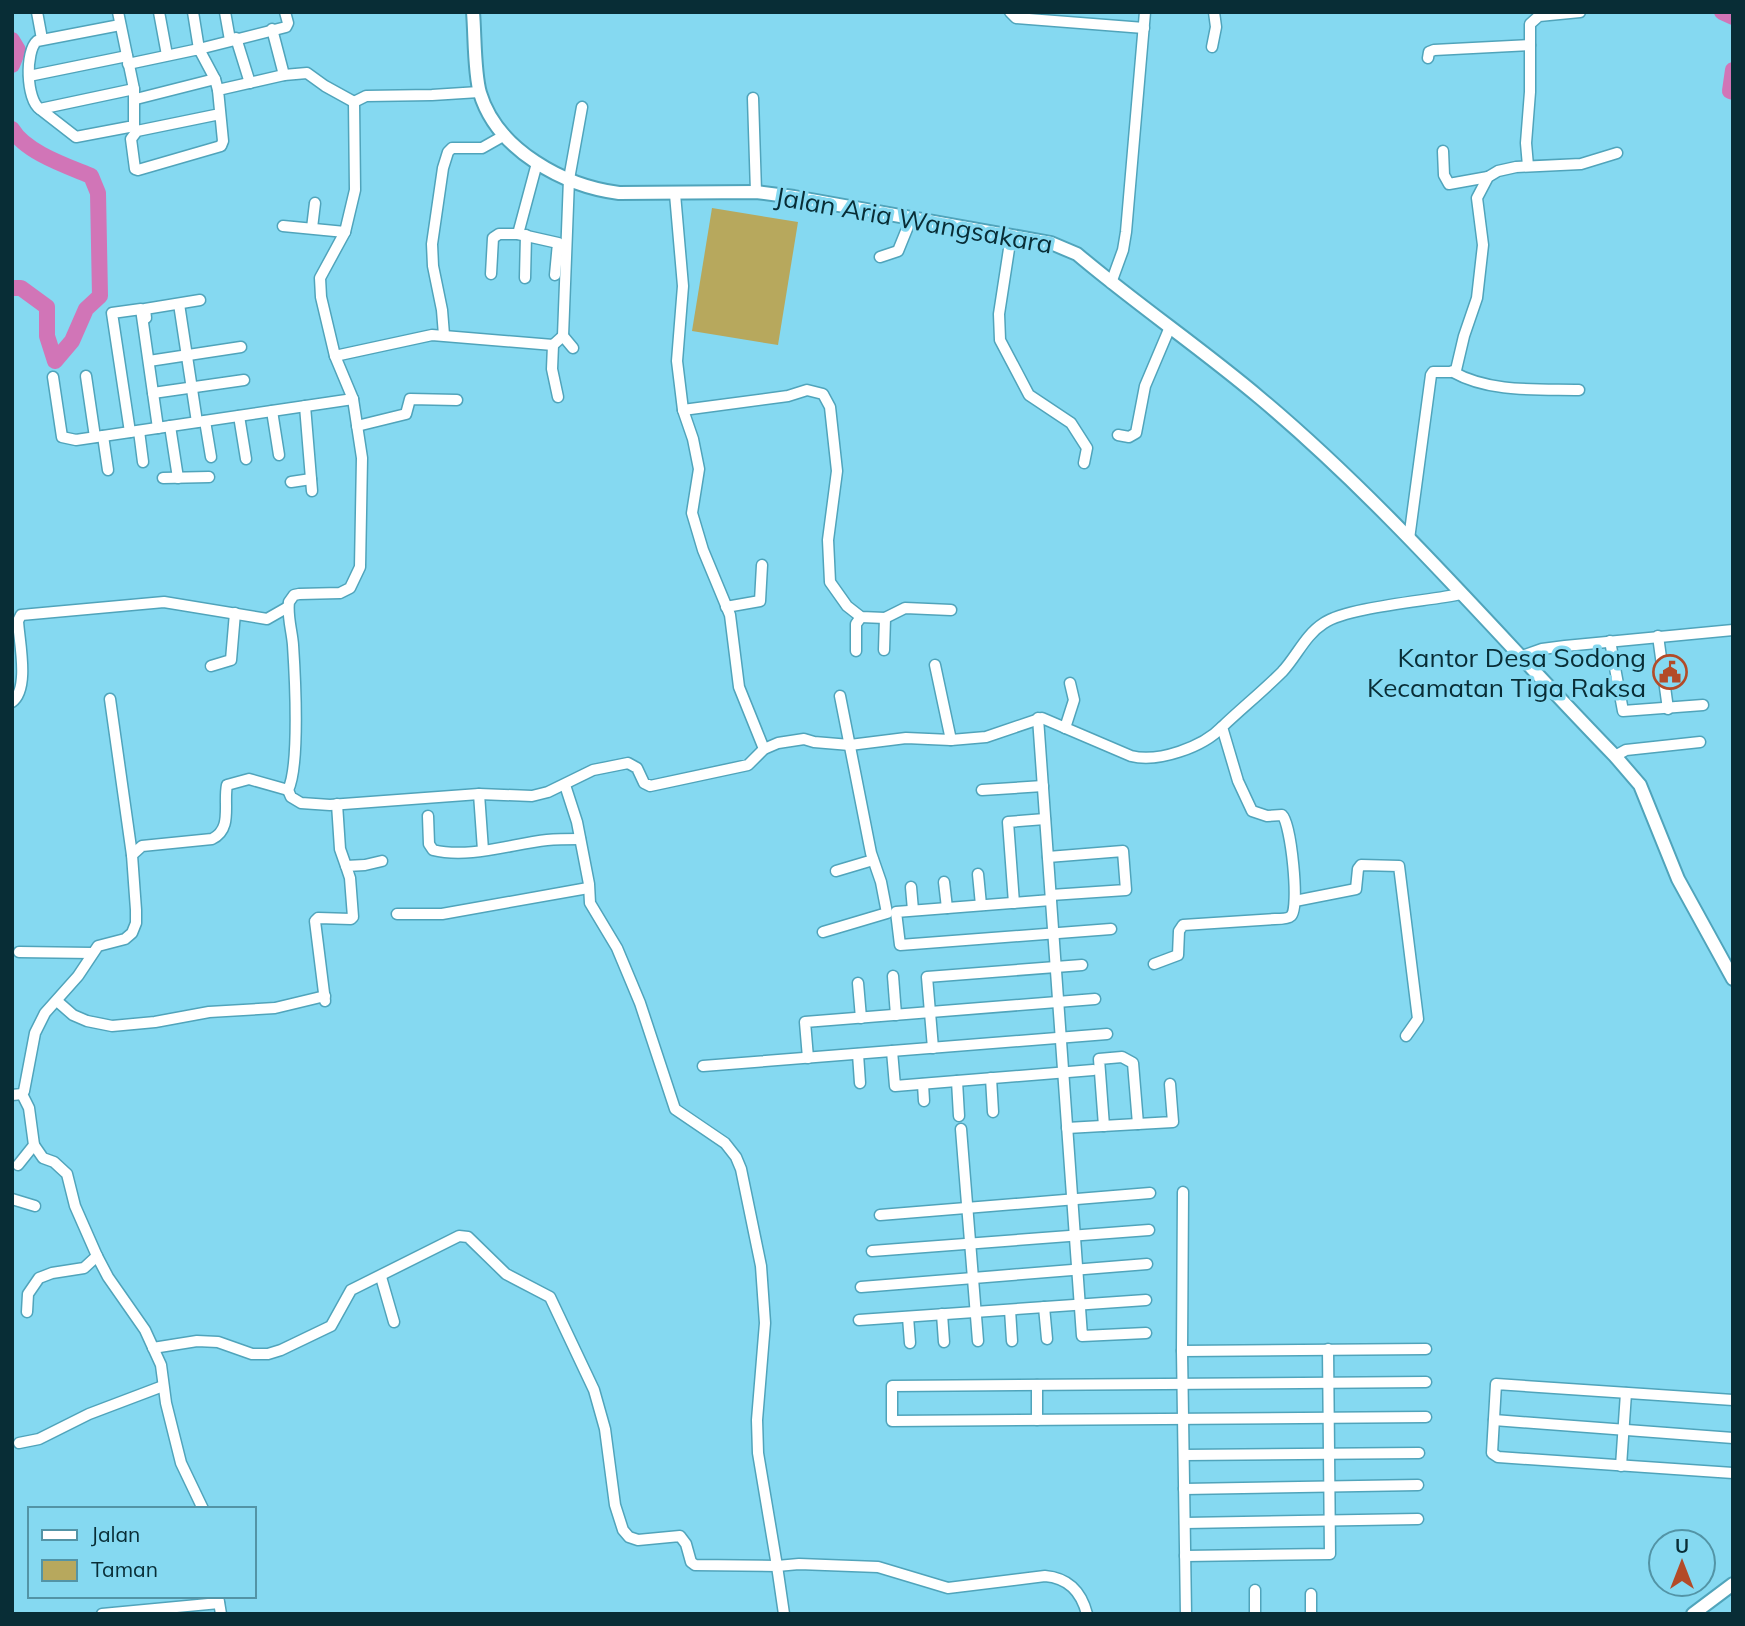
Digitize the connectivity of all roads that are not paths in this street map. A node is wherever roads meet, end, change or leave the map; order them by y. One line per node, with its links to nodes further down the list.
1 (37, 12): 16 (street)
2 (118, 12): 13 (street)
3 (159, 12): 21 (street)
4 (193, 12): 20 (street)
5 (225, 12): 17 (street)
6 (285, 12): 15 (street)
7 (473, 12): 29 (street, Jalan Aria Wangsakara)
8 (1010, 12): 14 (street)
9 (1145, 12): 14 (street)
10 (1214, 12): 19 (street)
11 (1580, 12): 12 (street)
12 (1534, 14): 18 (street)
13 (120, 25): 16 (street); 23 (street)
14 (1144, 28): 57 (street)
15 (272, 29): 17 (street); 24 (street)
16 (42, 39): 25 (street)
17 (233, 39): 20 (street); 27 (street)
18 (1530, 45): 22 (street); 41 (street)
19 (1212, 47)
20 (199, 49): 21 (street); 26 (street)
21 (167, 55): 23 (street)
22 (1428, 58)
23 (127, 60): 25 (street); 30 (street)
24 (284, 75): 27 (street); 32 (street)
25 (29, 76): 34 (street)
26 (215, 79): 28 (street); 30 (street)
27 (250, 83): 28 (street)
28 (218, 90): 35 (street)
29 (480, 92): 32 (street); 37 (street, Jalan Aria Wangsakara)
30 (135, 94): 34 (street); 36 (street)
31 (753, 98): 44 (street)
32 (355, 102): 50 (street)
33 (582, 107): 43 (street)
34 (40, 109): 36 (street)
35 (220, 114): 36 (street); 36 (street)
36 (136, 128)
37 (505, 135): 40 (street, Jalan Aria Wangsakara); 61 (street)
38 (1443, 151): 42 (street)
39 (1617, 153): 41 (street)
40 (537, 163): 43 (street, Jalan Aria Wangsakara); 51 (street)
41 (1528, 166): 42 (street)
42 (1488, 177): 69 (street)
43 (569, 179): 45 (street, Jalan Aria Wangsakara); 62 (street)
44 (755, 192): 45 (street, Jalan Aria Wangsakara); 47 (street, Jalan Aria Wangsakara)
45 (675, 194): 80 (street)
46 (315, 203): 49 (street)
47 (911, 219): 52 (street, Jalan Aria Wangsakara); 53 (street)
48 (283, 226): 49 (street)
49 (312, 228): 50 (street)
50 (345, 232): 67 (street)
51 (522, 234): 54 (street); 55 (street); 56 (street)
52 (1011, 236): 57 (street, Jalan Aria Wangsakara); 93 (street)
53 (880, 257)
54 (491, 274)
55 (555, 275)
56 (525, 278)
57 (1111, 283): 60 (street, Jalan Aria Wangsakara)
58 (201, 300): 59 (street)
59 (179, 303): 66 (street); 68 (street)
60 (1170, 327): 87 (street); 101 (street, Jalan Aria Wangsakara)
61 (444, 335): 63 (street); 67 (street)
62 (563, 336): 63 (street); 65 (street)
63 (553, 345): 76 (street)
64 (241, 347): 66 (street)
65 (573, 348)
66 (187, 355): 68 (street); 73 (street)
67 (335, 356): 77 (street)
68 (151, 361): 75 (street); 86 (street)
69 (1453, 372): 74 (street); 101 (street)
70 (86, 376): 88 (street)
71 (53, 377): 88 (street)
72 (244, 380): 73 (street)
73 (191, 388): 75 (street); 83 (street)
74 (1579, 390)
75 (155, 393): 85 (street)
76 (558, 397)
77 (353, 399): 79 (street); 84 (street)
78 (457, 400): 84 (street)
79 (305, 406): 81 (street); 98 (street)
80 (683, 410): 105 (street); 108 (street)
81 (272, 411): 82 (street); 89 (street)
82 (239, 416): 83 (street); 91 (street)
83 (201, 421): 85 (street); 90 (street)
84 (357, 426): 104 (street)
85 (164, 427): 86 (street); 97 (street)
86 (134, 431): 88 (street); 92 (street)
87 (1118, 435)
88 (99, 436): 94 (street)
89 (279, 455)
90 (211, 457)
91 (246, 459)
92 (143, 462)
93 (1084, 463)
94 (108, 470)
95 (209, 477): 97 (street)
96 (163, 478): 97 (street)
97 (178, 478)
98 (311, 479): 99 (street); 100 (street)
99 (291, 482)
100 (312, 491)
101 (1409, 538): 103 (street, Jalan Aria Wangsakara)
102 (762, 565): 105 (street)
103 (1461, 594): 115 (street, Jalan Aria Wangsakara); 125 (street)
104 (288, 607): 107 (street); 134 (street)
105 (726, 607): 130 (street)
106 (951, 610): 109 (street)
107 (235, 613): 116 (street); 121 (street)
108 (860, 617): 109 (street); 114 (street)
109 (885, 618): 113 (street)
110 (1733, 630): 111 (street)
111 (1658, 636): 112 (street); 123 (street)
112 (1610, 641): 115 (street); 123 (street)
113 (884, 650)
114 (856, 651)
115 (1522, 656): 131 (street, Jalan Aria Wangsakara)
116 (211, 666)
117 (935, 666): 127 (street)
118 (1070, 683): 126 (street)
119 (840, 696): 129 (street)
120 (110, 699): 142 (street)
121 (12, 702)
122 (1703, 705): 123 (street)
123 (1668, 709)
124 (1038, 718): 126 (street); 127 (street); 133 (street)
125 (1222, 727): 126 (street); 153 (street)
126 (1065, 728)
127 (951, 740): 129 (street)
128 (1700, 742): 131 (street)
129 (850, 745): 130 (street); 144 (street)
130 (764, 749): 132 (street)
131 (1615, 756): 168 (street, Jalan Aria Wangsakara)
132 (565, 785): 136 (street); 140 (street)
133 (1043, 786): 135 (street); 139 (street)
134 (288, 790): 137 (street); 142 (street)
135 (982, 790)
136 (479, 794): 137 (street); 141 (street)
137 (337, 804): 146 (street)
138 (428, 816): 141 (street)
139 (1045, 819): 143 (street); 154 (street)
140 (580, 839): 141 (street); 151 (street)
141 (483, 850)
142 (132, 855): 163 (street)
143 (1048, 857): 152 (street); 152 (street)
144 (873, 860): 147 (street); 160 (street)
145 (382, 861): 146 (street)
146 (345, 866): 171 (street)
147 (836, 871)
148 (978, 874): 155 (street)
149 (944, 882): 156 (street)
150 (911, 887): 157 (street)
151 (588, 888): 158 (street); 266 (street)
152 (1051, 897): 154 (street); 161 (street)
153 (1294, 901): 164 (street); 177 (street)
154 (1014, 902): 155 (street)
155 (981, 905): 156 (street)
156 (947, 908): 157 (street)
157 (913, 911): 161 (street)
158 (397, 914)
159 (1111, 929): 161 (street)
160 (823, 932)
161 (1054, 934): 166 (street)
162 (19, 952): 163 (street)
163 (92, 953): 171 (street)
164 (1154, 964)
165 (1082, 965): 166 (street)
166 (1056, 967): 172 (street); 173 (street)
167 (893, 976): 174 (street)
168 (1733, 979)
169 (858, 983): 175 (street)
170 (1095, 999): 172 (street)
171 (57, 1001): 191 (street)
172 (1058, 1002): 173 (street); 178 (street)
173 (930, 1012): 174 (street); 179 (street)
174 (896, 1015): 175 (street)
175 (861, 1018): 182 (street)
176 (1107, 1034): 178 (street)
177 (1406, 1036)
178 (1061, 1038): 179 (street); 185 (street)
179 (933, 1048): 180 (street)
180 (892, 1051): 181 (street); 189 (street)
181 (858, 1054): 182 (street); 188 (street)
182 (808, 1058): 183 (street)
183 (703, 1066)
184 (1093, 1070): 185 (street)
185 (1063, 1072): 186 (street); 197 (street)
186 (991, 1078): 187 (street); 193 (street)
187 (957, 1081): 189 (street); 194 (street)
188 (860, 1083)
189 (923, 1084): 192 (street)
190 (1170, 1084): 195 (street)
191 (17, 1095): 199 (street)
192 (924, 1101)
193 (993, 1112)
194 (959, 1116)
195 (1138, 1124): 196 (street); 196 (street)
196 (1104, 1126): 197 (street)
197 (1067, 1128): 204 (street)
198 (961, 1129): 206 (street)
199 (34, 1145): 200 (street); 212 (street)
200 (18, 1165)
201 (1183, 1192): 237 (street)
202 (1150, 1193): 204 (street)
203 (12, 1199): 205 (street)
204 (1072, 1199): 206 (street); 209 (street)
205 (35, 1206)
206 (968, 1208): 207 (street); 210 (street)
207 (880, 1215)
208 (1149, 1230): 209 (street)
209 (1075, 1236): 210 (street); 214 (street)
210 (970, 1243): 211 (street); 216 (street)
211 (872, 1251)
212 (97, 1256): 222 (street); 234 (street)
213 (1147, 1264): 214 (street)
214 (1077, 1269): 216 (street); 219 (street)
215 (381, 1277): 227 (street); 234 (street); 266 (street)
216 (973, 1278): 217 (street); 223 (street)
217 (861, 1287)
218 (1146, 1300): 219 (street)
219 (1080, 1305): 220 (street); 228 (street)
220 (1044, 1307): 221 (street); 229 (street)
221 (1010, 1310): 223 (street); 231 (street)
222 (27, 1312)
223 (976, 1312): 224 (street); 230 (street)
224 (942, 1314): 225 (street); 232 (street)
225 (908, 1317): 226 (street); 233 (street)
226 (859, 1320)
227 (394, 1322)
228 (1146, 1333)
229 (1047, 1339)
230 (978, 1341)
231 (1012, 1341)
232 (944, 1342)
233 (910, 1343)
234 (153, 1348): 242 (street)
235 (1328, 1349): 236 (street); 237 (street); 239 (street)
236 (1426, 1349)
237 (1182, 1351): 240 (street)
238 (1426, 1382): 239 (street)
239 (1328, 1383): 240 (street); 246 (street)
240 (1182, 1384): 241 (street); 247 (street)
241 (1037, 1385): 248 (street); 248 (street)
242 (163, 1386): 252 (street); 261 (street)
243 (1626, 1393): 244 (street); 249 (street); 250 (street)
244 (1733, 1400)
245 (1426, 1417): 246 (street)
246 (1329, 1418): 247 (street); 254 (street)
247 (1183, 1419): 248 (street); 255 (street)
248 (1037, 1420)
249 (1494, 1420): 250 (street); 256 (street)
250 (1623, 1431): 251 (street); 256 (street)
251 (1733, 1438)
252 (19, 1443)
253 (1419, 1453): 254 (street)
254 (1329, 1454): 255 (street); 259 (street)
255 (1184, 1455): 260 (street)
256 (1622, 1466): 257 (street)
257 (1733, 1473)
258 (1418, 1485): 259 (street)
259 (1329, 1487): 260 (street); 263 (street)
260 (1184, 1489): 264 (street)
261 (202, 1507)
262 (1418, 1519): 263 (street)
263 (1330, 1520): 264 (street); 265 (street)
264 (1185, 1523): 265 (street)
265 (1185, 1556): 274 (street)
266 (777, 1566): 272 (street); 273 (street)
267 (1733, 1584): 277 (street)
268 (1255, 1590): 275 (street)
269 (1311, 1594): 276 (street)
270 (220, 1604): 271 (street)
271 (102, 1614)
272 (784, 1614)
273 (1087, 1614)
274 (1186, 1614)
275 (1255, 1614)
276 (1311, 1614)
277 (1693, 1614)

